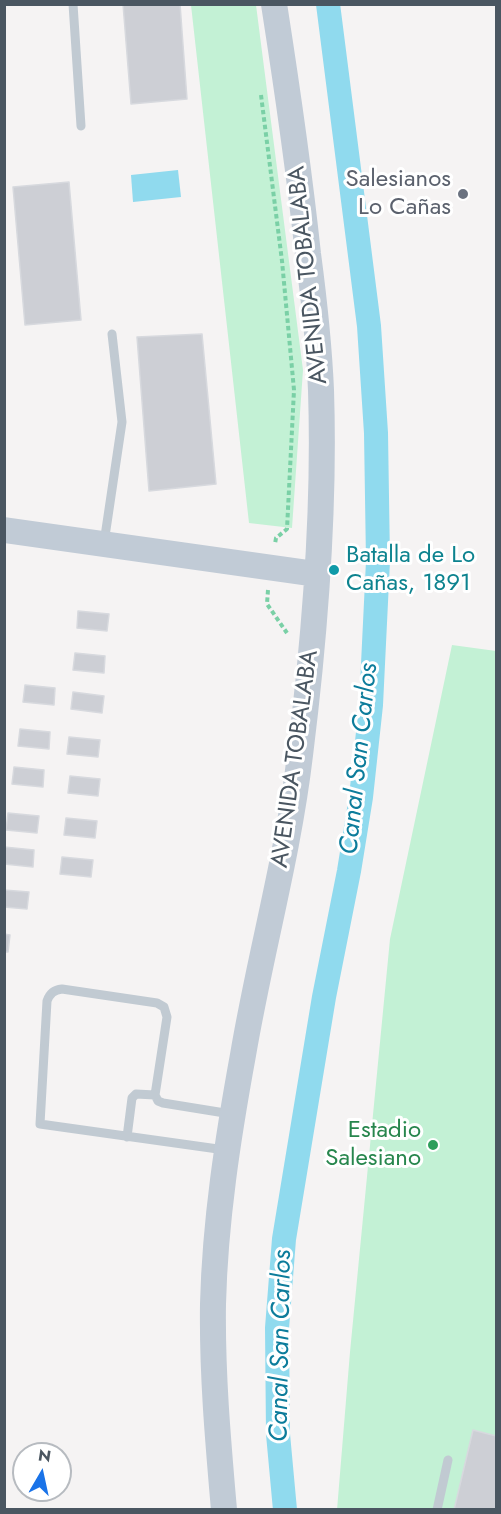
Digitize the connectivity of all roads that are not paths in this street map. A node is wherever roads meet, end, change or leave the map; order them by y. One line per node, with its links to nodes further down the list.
1 (73, 4): 3 (lane)
2 (274, 4): 7 (street, AVENIDA TOBALABA)
3 (81, 126)
4 (112, 334): 6 (lane)
5 (4, 530): 6 (street)
6 (104, 544): 7 (street)
7 (316, 574): 9 (street, AVENIDA TOBALABA)
8 (155, 1095): 9 (lane); 10 (lane); 10 (lane)
9 (233, 1114): 11 (street, AVENIDA TOBALABA)
10 (127, 1137): 11 (lane)
11 (227, 1150): 13 (street, AVENIDA TOBALABA)
12 (448, 1460): 14 (lane)
13 (224, 1509)
14 (437, 1509)

